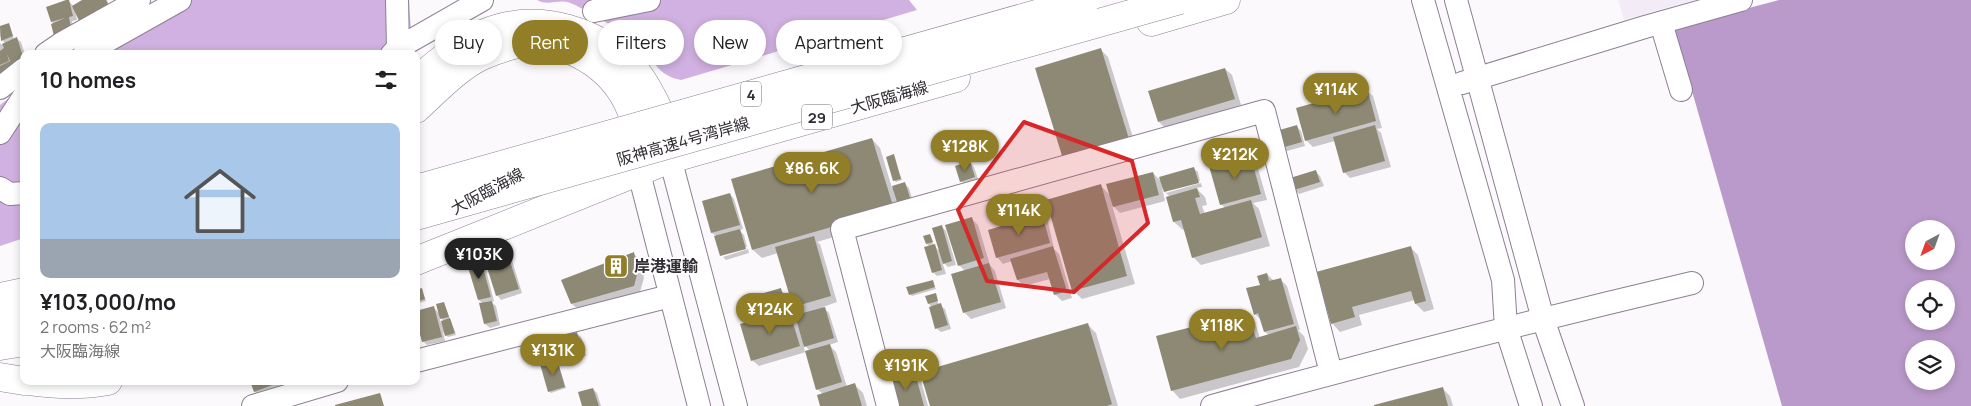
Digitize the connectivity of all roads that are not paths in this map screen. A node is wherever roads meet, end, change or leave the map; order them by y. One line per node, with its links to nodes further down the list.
1 (139, 0): 15 (street)
2 (180, 0): 16 (street)
3 (397, 0): 17 (street)
4 (482, 0): 18 (street)
5 (649, 0): 13 (street)
6 (1042, 0): 27 (main road, 大阪臨海線)
7 (1086, 0): 32 (main road, 阪神高速4号湾岸線 / 4, bridge)
8 (1180, 0): 34 (main road, 阪神高速4号湾岸線 / 4, bridge)
9 (1226, 0): 29 (main road, 大阪臨海線 / 29)
10 (1423, 0): 23 (street)
11 (1456, 0): 21 (street)
12 (1741, 0): 14 (street)
13 (594, 11)
14 (1653, 25): 21 (street); 24 (street)
15 (52, 50)
16 (91, 50)
17 (395, 50)
18 (397, 50)
19 (20, 72): 22 (street)
20 (425, 73): 27 (main road)
21 (1477, 78): 23 (street); 43 (street)
22 (0, 88)
23 (1447, 88): 46 (street)
24 (1681, 90)
25 (20, 102): 28 (street)
26 (420, 106): 27 (main road)
27 (647, 114): 29 (street); 30 (street); 35 (main road, 大阪臨海線)
28 (0, 133)
29 (670, 159): 30 (main road, 大阪臨海線 / 29); 58 (street)
30 (639, 173): 36 (main road, 大阪臨海線 / 29); 41 (street)
31 (0, 188): 33 (street)
32 (420, 188)
33 (20, 193)
34 (420, 215)
35 (420, 225)
36 (420, 260)
37 (20, 274): 38 (main road)
38 (0, 278)
39 (1692, 283): 43 (street)
40 (20, 293): 42 (main road)
41 (670, 296): 51 (street); 57 (street)
42 (0, 297)
43 (1543, 319): 46 (street); 62 (street)
44 (20, 320): 45 (main road)
45 (0, 324)
46 (1506, 328): 52 (street); 61 (street)
47 (20, 343): 48 (main road)
48 (0, 346)
49 (0, 351): 50 (main road)
50 (20, 354)
51 (420, 360)
52 (1331, 373): 59 (street); 60 (street)
53 (0, 377): 54 (main road)
54 (20, 380)
55 (323, 385): 56 (street)
56 (252, 406)
57 (699, 406)
58 (736, 406)
59 (888, 406)
60 (1212, 406)
61 (1531, 406)
62 (1573, 406)

